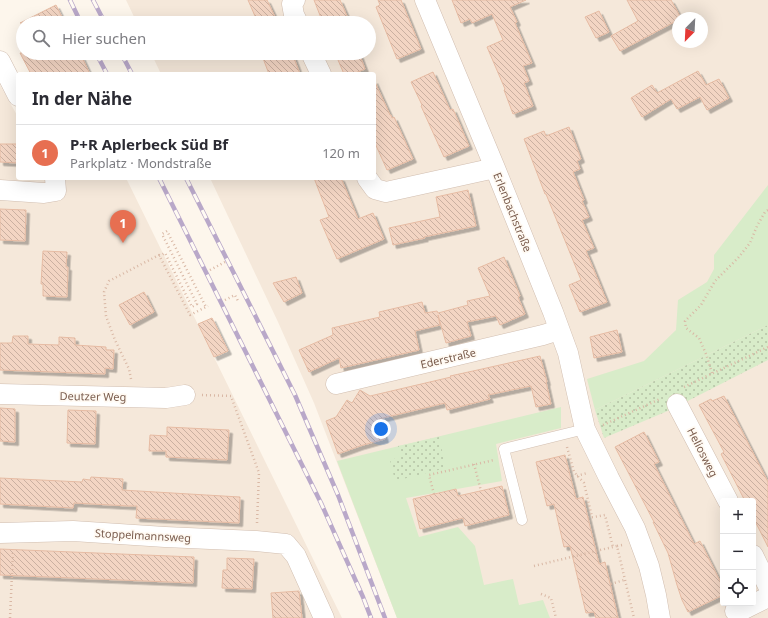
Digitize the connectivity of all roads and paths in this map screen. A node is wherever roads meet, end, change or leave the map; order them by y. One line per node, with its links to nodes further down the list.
1 (294, 0): 3 (street)
2 (425, 0): 8 (street, Erlenbachstraße)
3 (294, 16)
4 (314, 60): 6 (street)
5 (0, 61): 7 (street)
6 (320, 72)
7 (16, 92)
8 (495, 168): 9 (street); 20 (street, Erlenbachstraße)
9 (368, 180)
10 (56, 185): 11 (street)
11 (0, 190)
12 (768, 210): 21 (path)
13 (160, 256): 13 (path); 25 (path)
14 (225, 262): 15 (path)
15 (220, 265): 16 (path); 17 (path)
16 (222, 268)
17 (210, 270)
18 (225, 300): 19 (path)
19 (238, 301)
20 (559, 330): 22 (street, Ederstraße); 27 (street, Erlenbachstraße)
21 (712, 373)
22 (336, 384)
23 (0, 394): 25 (street, Deutzer Weg)
24 (185, 394): 25 (street, Deutzer Weg); 40 (path)
25 (136, 397)
26 (677, 404): 35 (street, Heliosweg)
27 (585, 429): 29 (lane); 56 (street, Erlenbachstraße)
28 (567, 448): 32 (path)
29 (506, 457): 30 (path); 38 (lane)
30 (474, 464): 33 (path); 34 (path)
31 (584, 474): 32 (path)
32 (577, 476): 36 (path)
33 (481, 491)
34 (434, 494)
35 (726, 498)
36 (592, 517): 37 (path); 43 (path)
37 (588, 518)
38 (522, 520)
39 (7, 533): 40 (street, Stoppelmannsweg); 52 (path)
40 (256, 541): 53 (street, Stoppelmannsweg)
41 (624, 545): 42 (path)
42 (617, 546): 43 (path); 46 (path)
43 (613, 547): 45 (path)
44 (756, 561): 48 (street)
45 (534, 566)
46 (624, 580): 47 (path); 55 (path)
47 (611, 584)
48 (768, 586)
49 (541, 594): 54 (path)
50 (768, 597): 51 (street)
51 (735, 611)
52 (10, 618)
53 (324, 618)
54 (556, 618)
55 (634, 618)
56 (660, 618)

